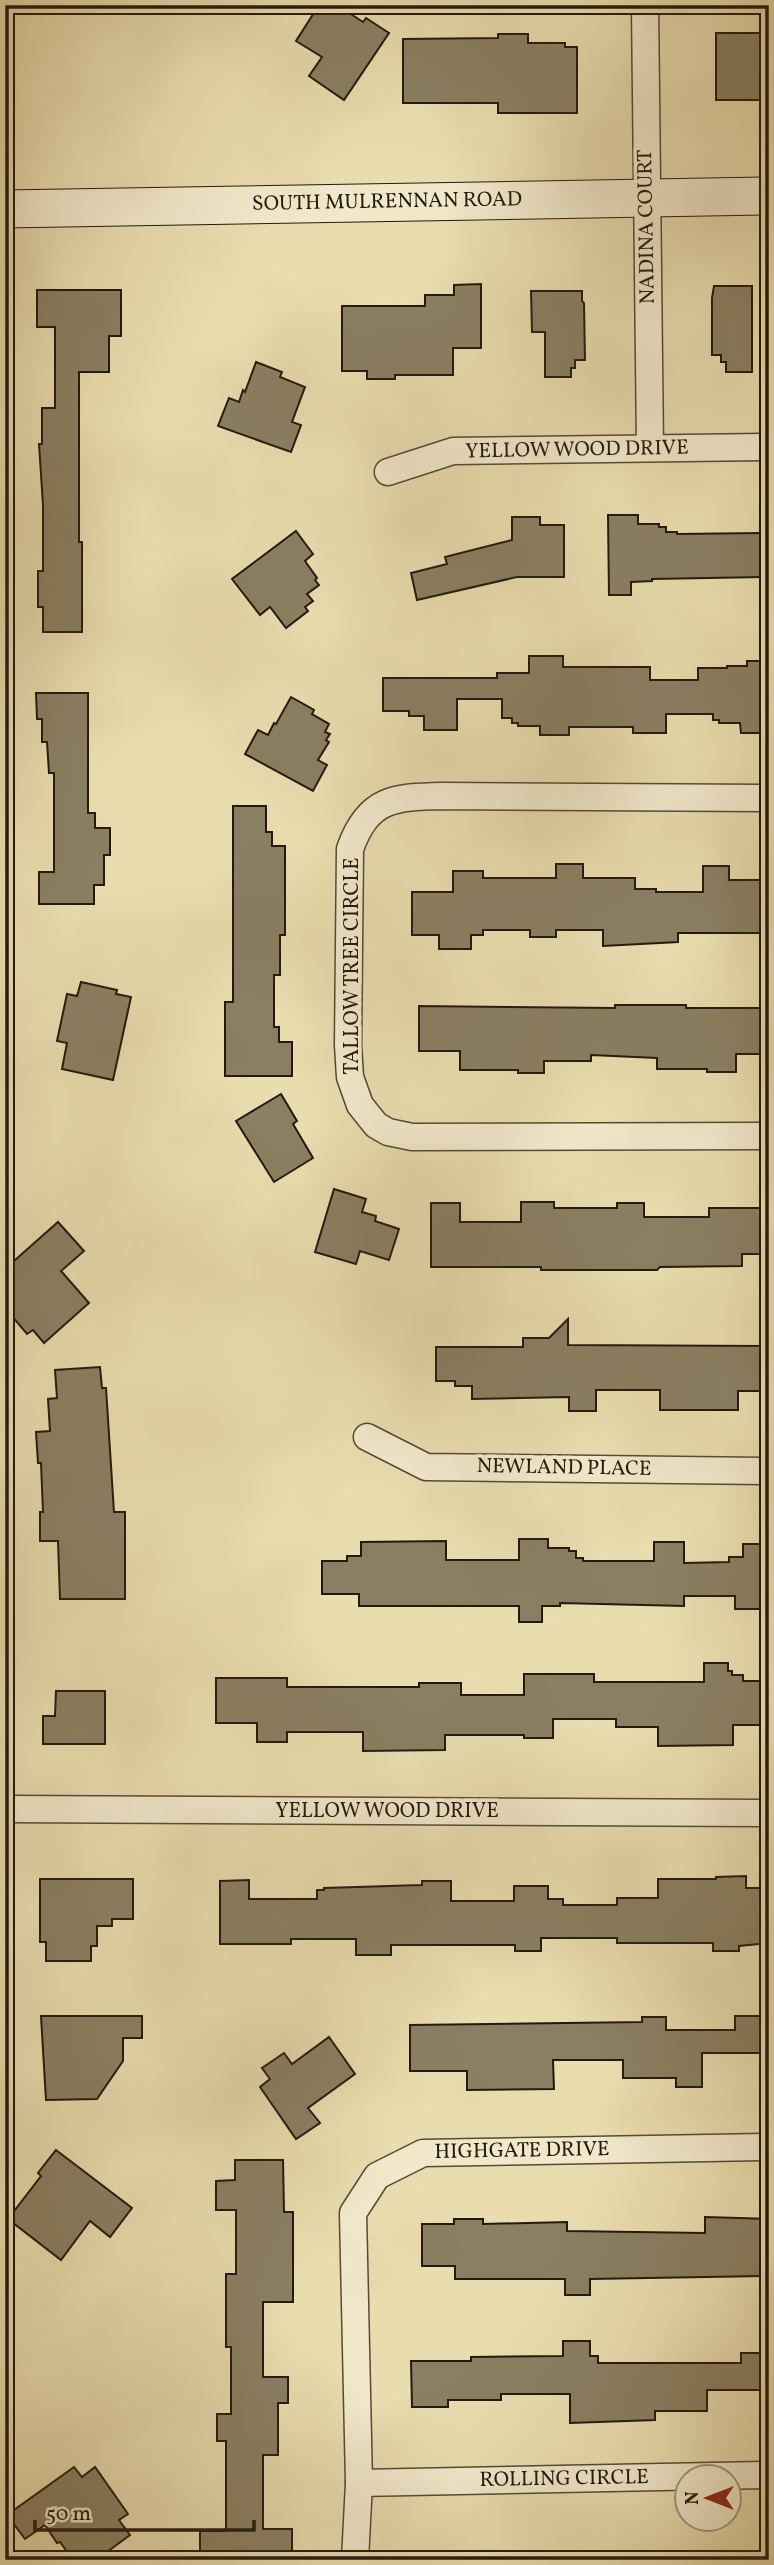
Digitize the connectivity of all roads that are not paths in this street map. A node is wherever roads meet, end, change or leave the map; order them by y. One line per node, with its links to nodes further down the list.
1 (645, 5): 3 (street, NADINA COURT)
2 (769, 196): 3 (street, SOUTH MULRENNAN ROAD)
3 (646, 198): 4 (street, SOUTH MULRENNAN ROAD); 6 (street, NADINA COURT)
4 (5, 209)
5 (769, 447): 6 (street, YELLOW WOOD DRIVE)
6 (650, 448): 7 (street, YELLOW WOOD DRIVE)
7 (388, 472)
8 (769, 798): 9 (street, TALLOW TREE CIRCLE)
9 (769, 1136)
10 (366, 1437): 11 (street, NEWLAND PLACE)
11 (769, 1471)
12 (5, 1810): 13 (street, YELLOW WOOD DRIVE)
13 (769, 1813)
14 (769, 2147): 16 (street, HIGHGATE DRIVE)
15 (769, 2475): 16 (street, ROLLING CIRCLE)
16 (359, 2483): 17 (street, HIGHGATE DRIVE)
17 (355, 2560)

